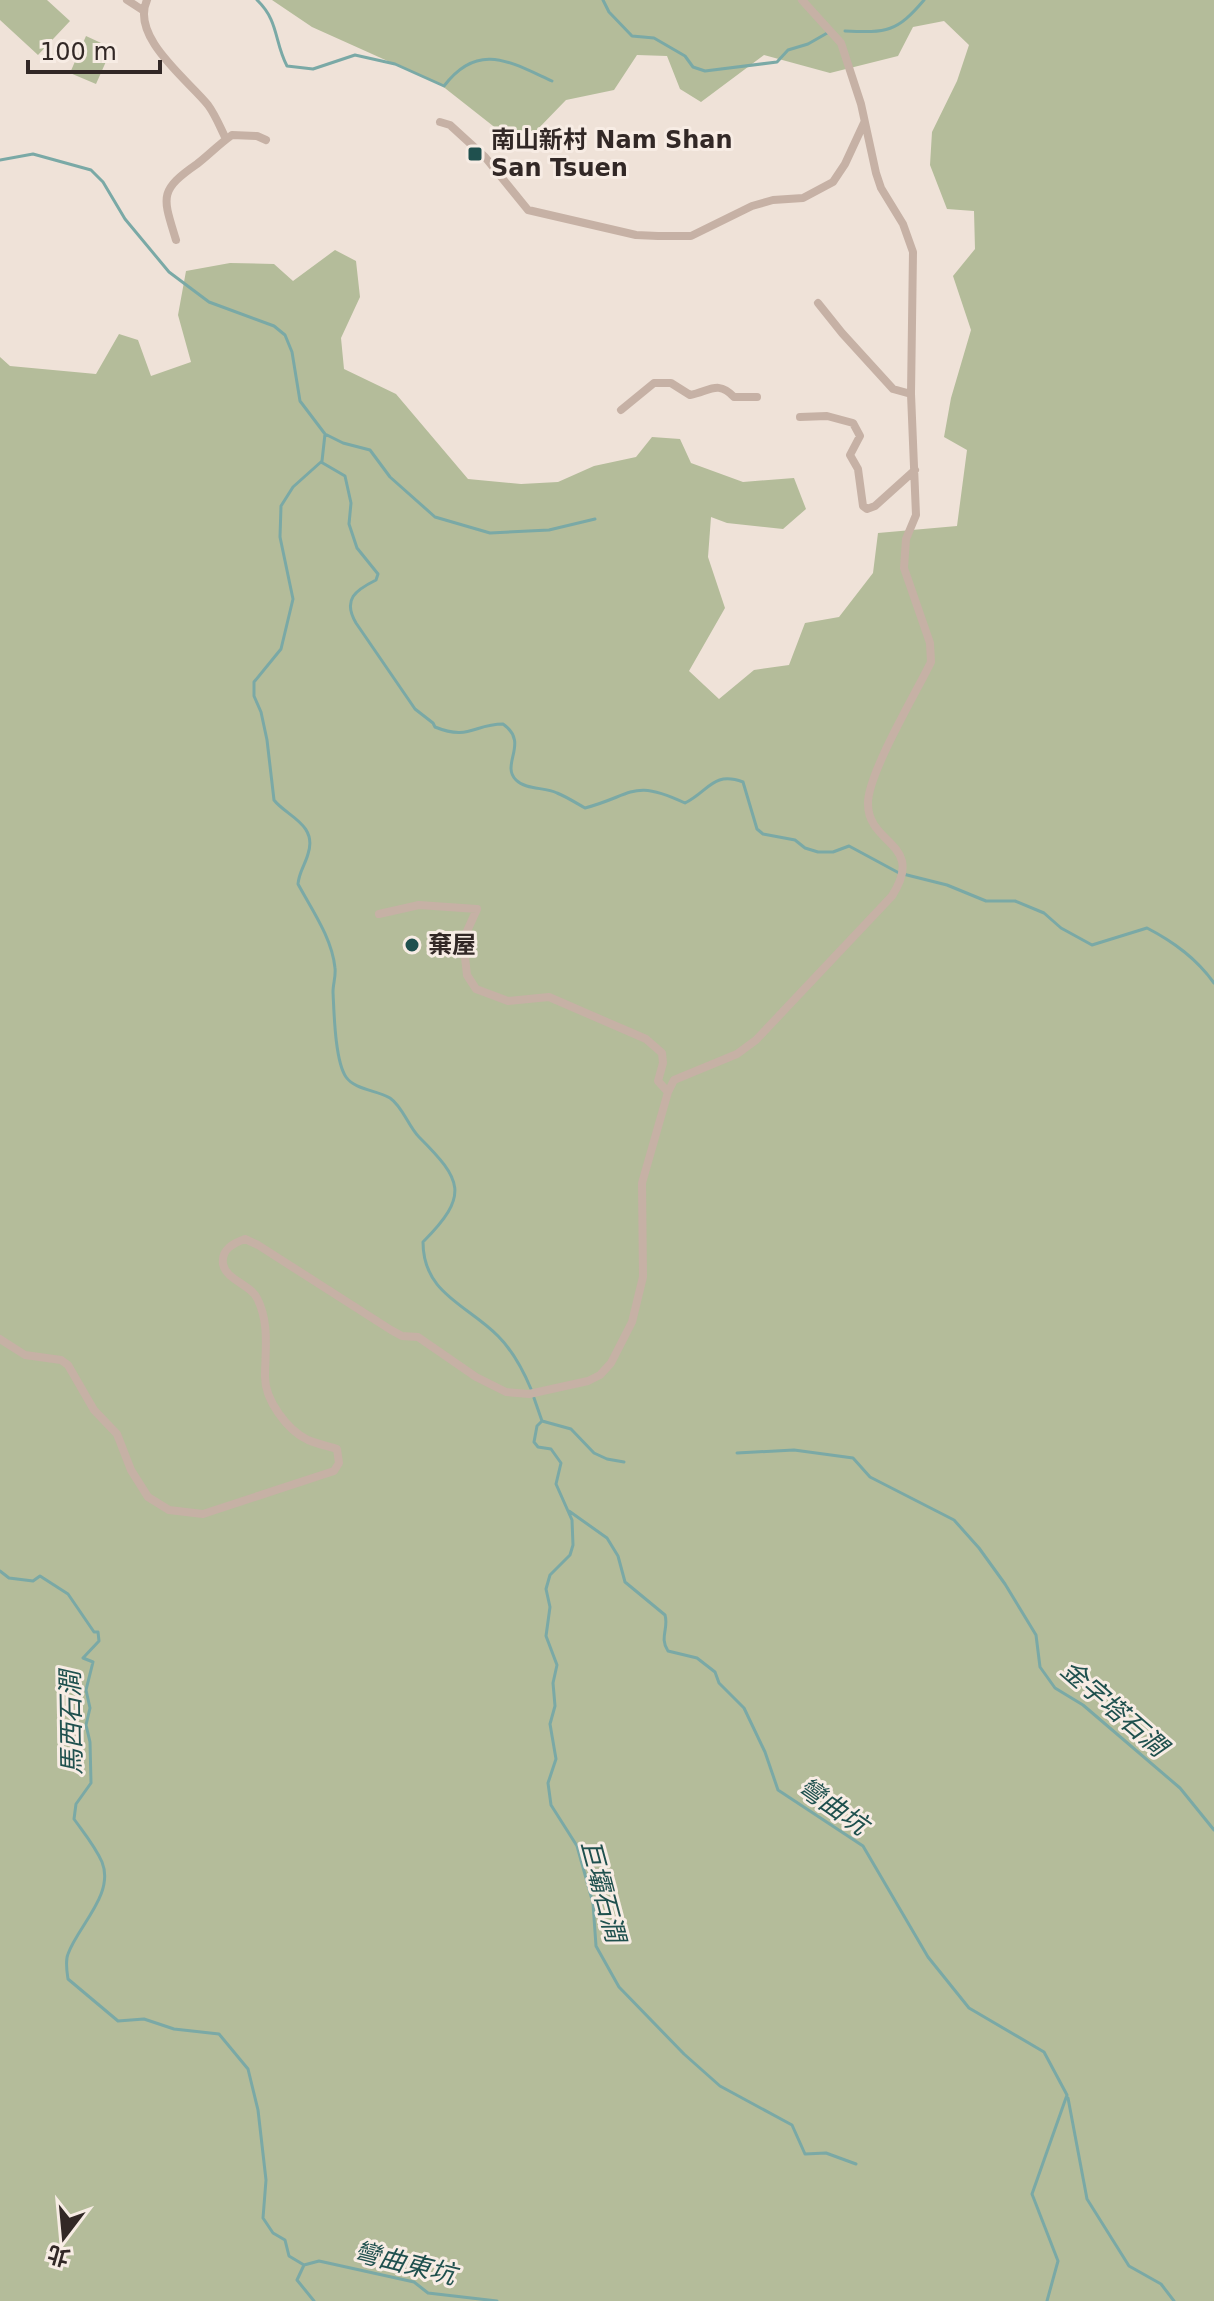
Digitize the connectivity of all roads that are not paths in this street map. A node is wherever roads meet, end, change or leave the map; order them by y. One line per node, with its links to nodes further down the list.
1 (127, 0): 4 (street)
2 (147, 0): 4 (street)
3 (802, 0): 6 (street)
4 (144, 11): 7 (street)
5 (440, 122): 6 (street)
6 (864, 122): 11 (street)
7 (226, 139): 8 (street); 9 (street)
8 (266, 140)
9 (176, 240)
10 (818, 303): 11 (street)
11 (911, 394): 15 (street)
12 (757, 397): 13 (street)
13 (621, 410)
14 (800, 417): 15 (street)
15 (915, 470): 17 (street)
16 (379, 914): 17 (street)
17 (668, 1092): 18 (street)
18 (0, 1339)

